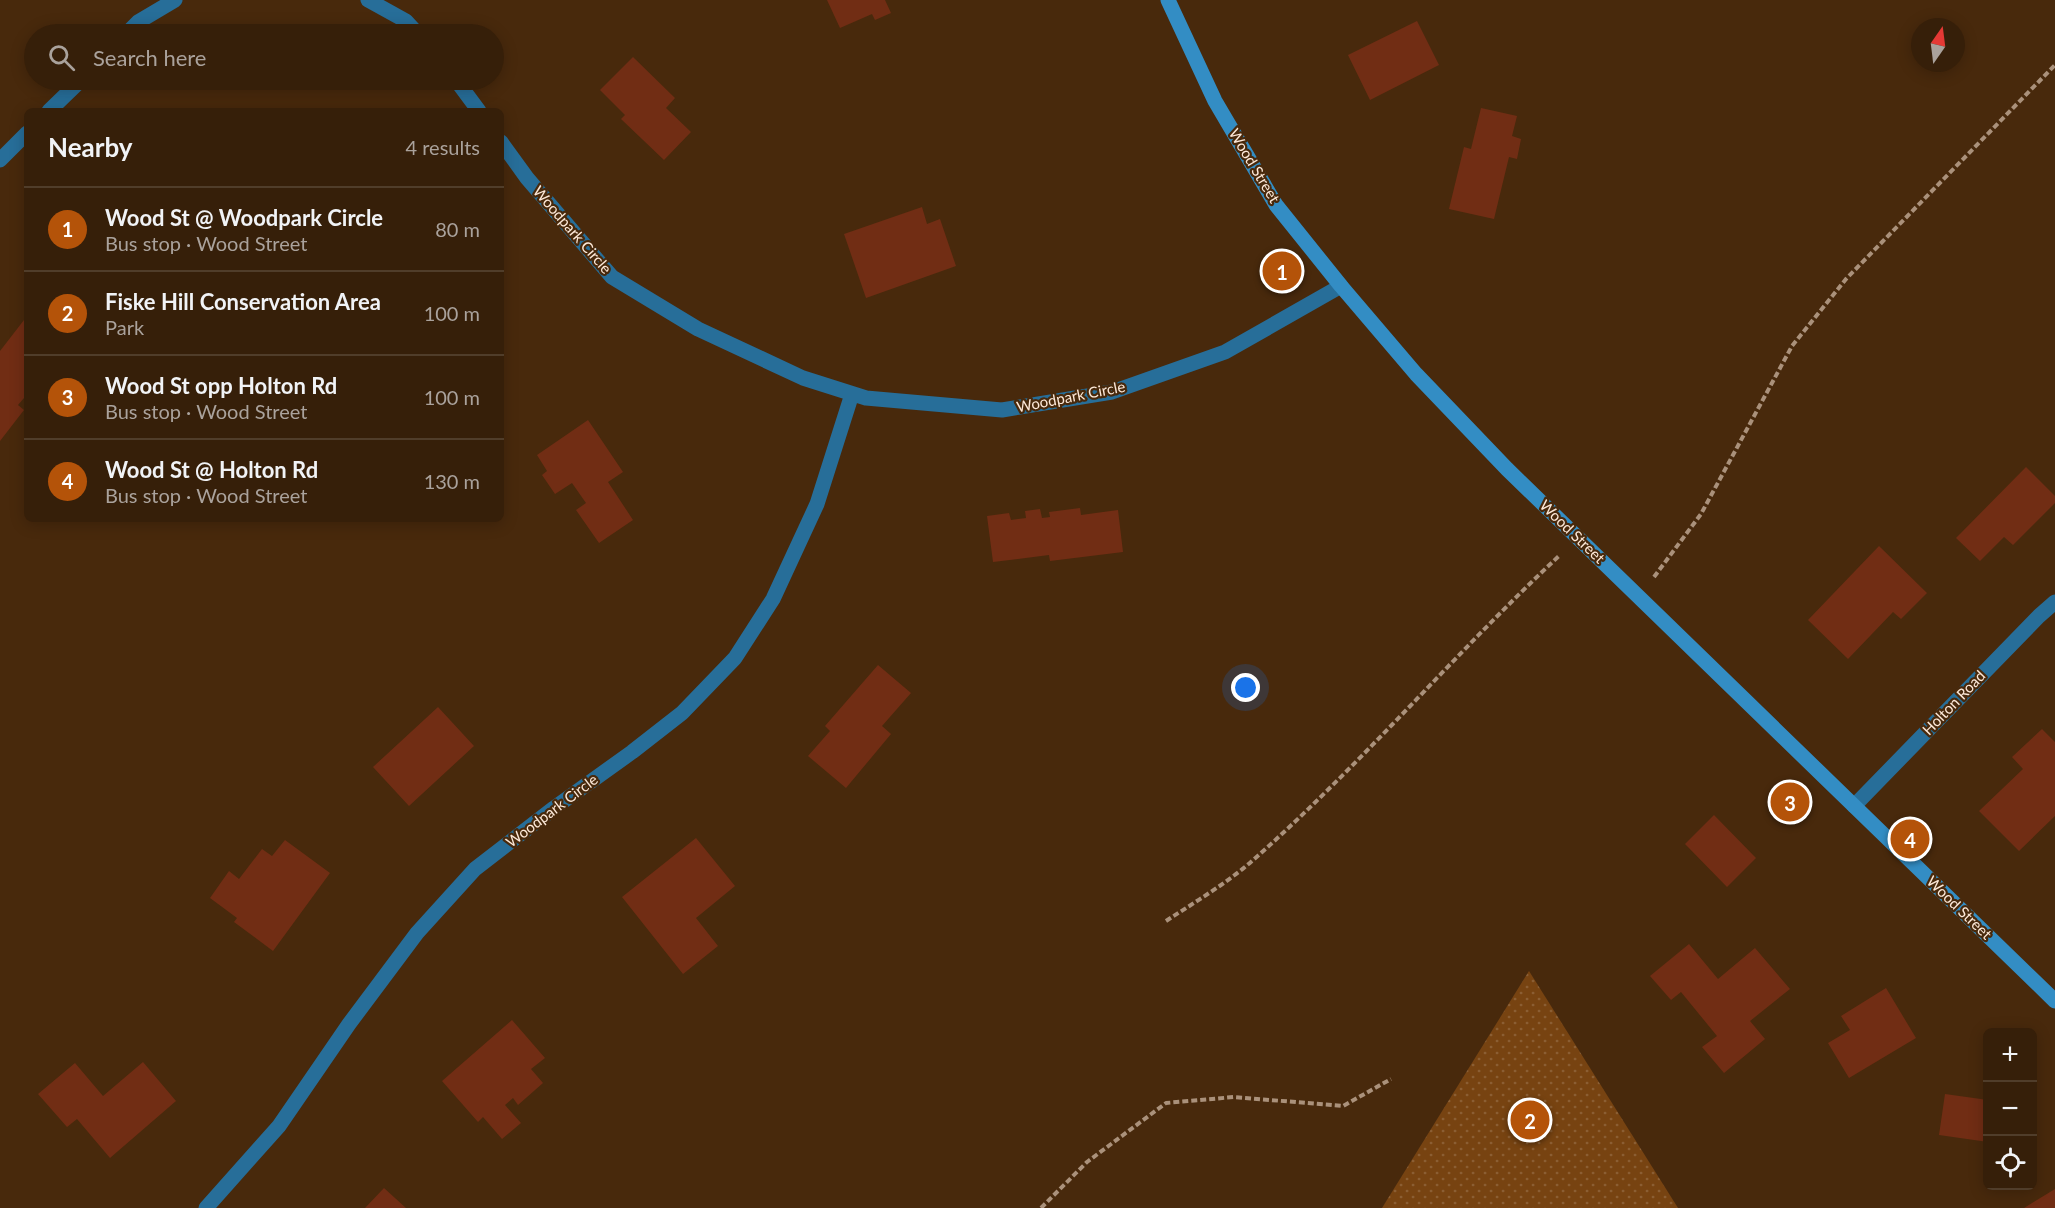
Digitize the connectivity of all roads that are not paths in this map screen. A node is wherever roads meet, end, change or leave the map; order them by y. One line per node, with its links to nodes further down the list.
1 (176, 0): 4 (street)
2 (368, 0): 5 (street)
3 (1168, 0): 13 (street, Wood Street)
4 (136, 24)
5 (409, 24)
6 (71, 90): 8 (street)
7 (463, 90): 9 (street)
8 (52, 108)
9 (477, 108)
10 (24, 136): 12 (street)
11 (504, 146): 14 (street, Woodpark Circle)
12 (0, 160)
13 (1341, 286): 14 (street, Woodpark Circle); 16 (street, Wood Street)
14 (852, 394): 18 (street, Woodpark Circle)
15 (2055, 602): 16 (street, Holton Road)
16 (1854, 806): 17 (street, Wood Street)
17 (2055, 1001)
18 (206, 1208)

